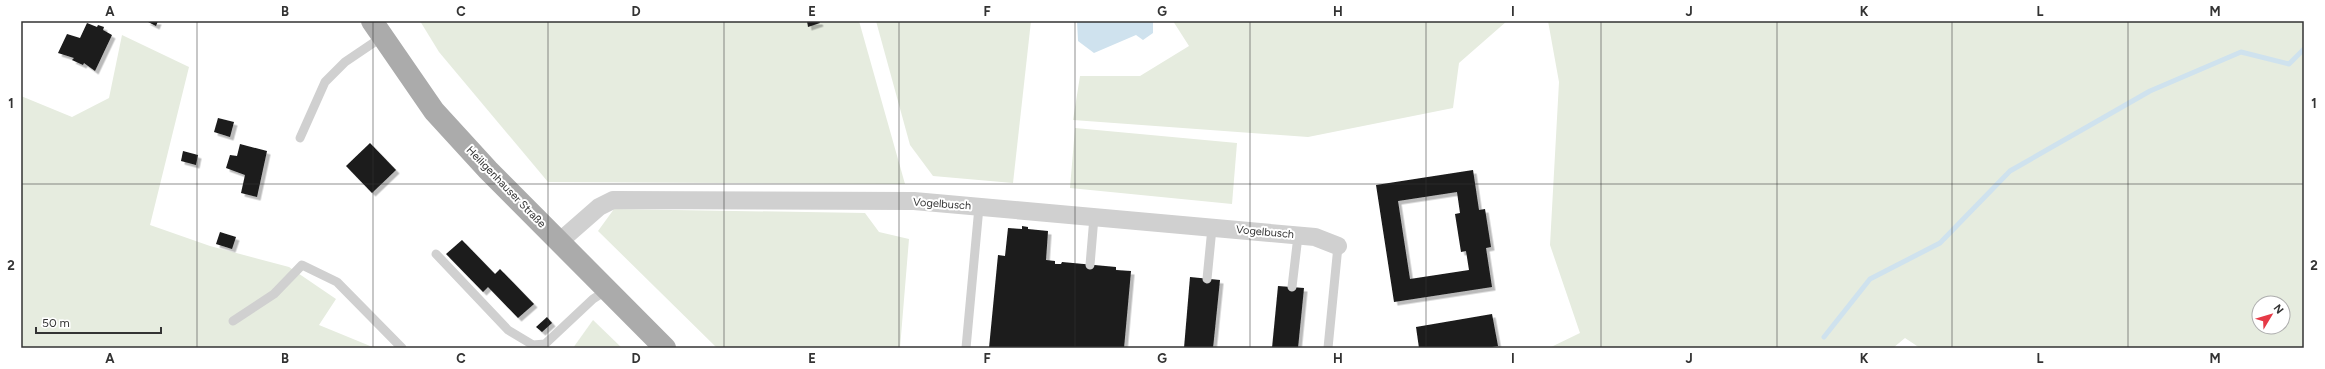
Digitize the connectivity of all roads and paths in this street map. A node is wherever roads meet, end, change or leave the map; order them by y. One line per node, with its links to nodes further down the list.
1 (377, 29): 2 (lane); 7 (main road, Heiligenhauser Straße)
2 (300, 138)
3 (979, 207): 4 (street, Vogelbusch); 7 (street, Vogelbusch); 17 (lane)
4 (1094, 217): 5 (street, Vogelbusch); 10 (lane)
5 (1212, 228): 6 (street, Vogelbusch); 11 (lane)
6 (1298, 236): 8 (street, Vogelbusch); 12 (lane)
7 (559, 242): 13 (main road, Heiligenhauser Straße)
8 (1338, 246): 18 (lane)
9 (436, 254): 13 (lane)
10 (1090, 265)
11 (1207, 279)
12 (1292, 287)
13 (608, 289): 15 (main road, Heiligenhauser Straße)
14 (233, 321): 16 (lane)
15 (661, 343)
16 (402, 348)
17 (966, 348)
18 (1328, 348)

